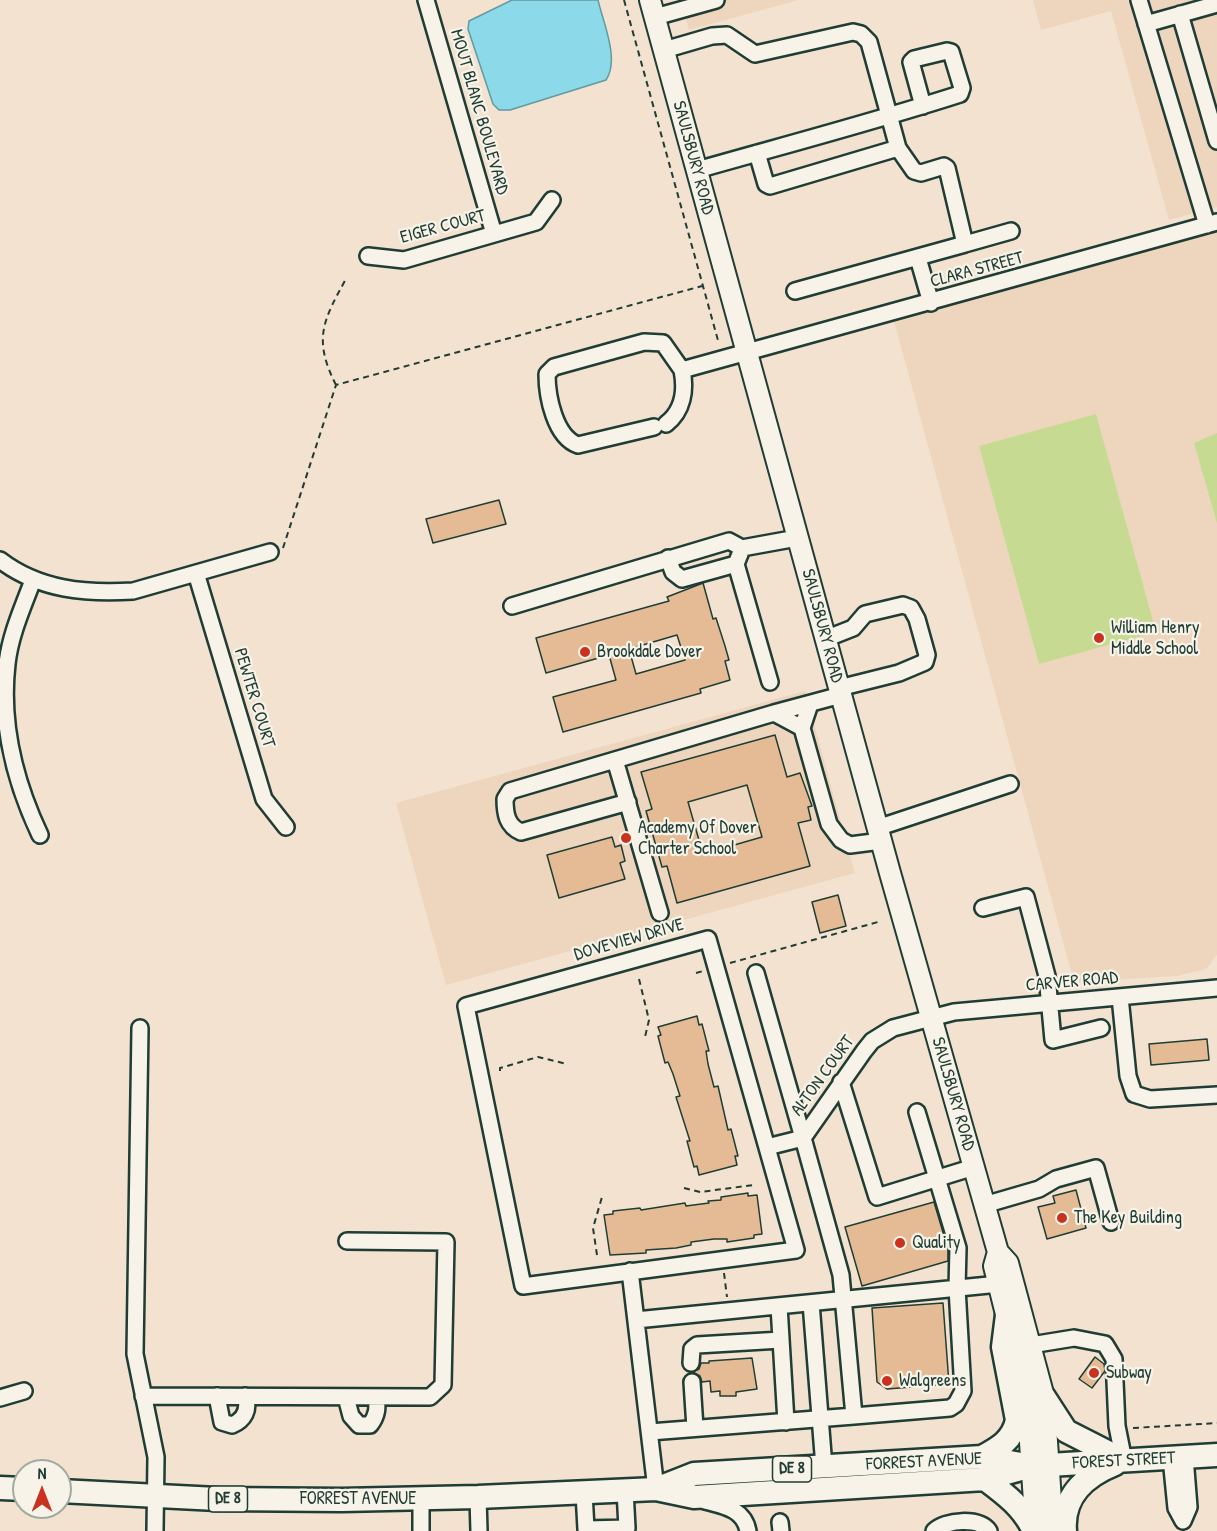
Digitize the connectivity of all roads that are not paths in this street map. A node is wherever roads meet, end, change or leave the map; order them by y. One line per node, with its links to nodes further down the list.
1 (426, 0): 18 (street, MOUT BLANC BOULEVARD)
2 (716, 0): 5 (street)
3 (1138, 0): 7 (street)
4 (1217, 4): 6 (street)
5 (653, 9): 8 (main road, SAULSBURY ROAD)
6 (1180, 14): 7 (street); 11 (street)
7 (1146, 24): 16 (street)
8 (664, 50): 10 (street); 14 (main road, SAULSBURY ROAD)
9 (923, 106): 10 (street)
10 (890, 116): 12 (street); 13 (street)
11 (1217, 141)
12 (898, 148): 13 (street); 19 (street)
13 (757, 153): 14 (street)
14 (697, 170): 24 (main road, SAULSBURY ROAD)
15 (552, 200): 18 (street, EIGER COURT)
16 (1212, 223): 23 (street, CLARA STREET)
17 (1011, 231): 19 (street)
18 (494, 234): 20 (street, EIGER COURT)
19 (965, 244): 21 (street)
20 (368, 256)
21 (918, 258): 22 (street); 23 (street)
22 (795, 291)
23 (931, 303): 24 (street, CLARA STREET)
24 (747, 352): 25 (street, CLARA STREET); 26 (main road, SAULSBURY ROAD)
25 (682, 370): 25 (street)
26 (797, 537): 28 (street); 34 (main road, SAULSBURY ROAD)
27 (276, 553): 31 (street)
28 (740, 554): 30 (street); 30 (street); 35 (street)
29 (0, 560): 32 (street)
30 (669, 561): 33 (street)
31 (196, 573): 32 (street); 43 (street, PEWTER COURT)
32 (33, 580): 44 (street)
33 (512, 606)
34 (825, 639): 36 (main road, SAULSBURY ROAD); 36 (street)
35 (770, 682)
36 (840, 692): 37 (street); 45 (main road, SAULSBURY ROAD)
37 (810, 704): 38 (street); 39 (street)
38 (774, 713): 39 (street); 40 (street)
39 (802, 728): 45 (street)
40 (615, 760): 42 (street); 42 (street)
41 (1010, 784): 45 (street)
42 (628, 802): 47 (street)
43 (286, 827)
44 (40, 835)
45 (879, 835): 52 (main road, SAULSBURY ROAD)
46 (984, 908): 51 (street)
47 (660, 913)
48 (756, 973): 58 (street)
49 (1217, 988): 50 (street, CARVER ROAD)
50 (1120, 997): 51 (street, CARVER ROAD); 56 (street)
51 (1050, 1003): 52 (street, CARVER ROAD); 53 (street)
52 (931, 1017): 55 (street, ALTON COURT); 60 (main road, SAULSBURY ROAD)
53 (1101, 1028)
54 (141, 1029): 79 (street)
55 (841, 1082): 58 (street, ALTON COURT); 61 (street)
56 (1217, 1095)
57 (917, 1112): 61 (street)
58 (803, 1138): 59 (street); 69 (street, ALTON COURT)
59 (767, 1147): 66 (street, DOVEVIEW DRIVE); 66 (street, DOVEVIEW DRIVE)
60 (974, 1167): 61 (street); 62 (main road, SAULSBURY ROAD)
61 (937, 1178): 68 (street)
62 (984, 1205): 63 (street); 65 (main road, SAULSBURY ROAD)
63 (1111, 1222)
64 (347, 1241): 83 (street)
65 (998, 1252): 67 (main road, SAULSBURY ROAD); 75 (main road, SAULSBURY ROAD)
66 (630, 1271): 73 (street)
67 (999, 1284): 68 (street); 72 (main road, SAULSBURY ROAD)
68 (957, 1288): 69 (street); 86 (street)
69 (844, 1299): 70 (street); 86 (street, ALTON COURT)
70 (810, 1303): 71 (street); 87 (street)
71 (779, 1306): 73 (street); 74 (street)
72 (1007, 1315): 94 (main road, SAULSBURY ROAD); 96 (highway)
73 (636, 1320): 90 (street)
74 (781, 1340): 76 (street); 88 (street)
75 (1031, 1345): 84 (main road, SAULSBURY ROAD); 93 (street)
76 (691, 1363)
77 (692, 1382): 89 (street)
78 (24, 1391): 85 (street)
79 (143, 1396): 80 (street); 101 (street)
80 (217, 1396): 81 (street); 81 (street)
81 (245, 1396): 82 (street)
82 (346, 1397): 83 (street); 83 (street)
83 (376, 1397)
84 (1044, 1397): 93 (highway); 94 (main road, SAULSBURY ROAD)
85 (0, 1398)
86 (854, 1416): 87 (street)
87 (820, 1419): 88 (street); 95 (street)
88 (786, 1422): 89 (street)
89 (695, 1428): 90 (street)
90 (650, 1432): 97 (street)
91 (1217, 1455): 92 (highway, FOREST STREET / DE 8)
92 (1178, 1458): 93 (highway, FOREST STREET / DE 8); 105 (street)
93 (1124, 1461): 94 (highway, FOREST STREET / DE 8); 114 (highway)
94 (1040, 1465): 96 (highway, FORREST AVENUE / DE 8); 112 (main road); 113 (main road)
95 (824, 1467): 96 (highway, FORREST AVENUE / DE 8); 97 (highway, FORREST AVENUE / DE 8)
96 (983, 1468): 103 (highway, FORREST AVENUE / DE 8); 112 (highway)
97 (656, 1489): 98 (highway, FORREST AVENUE / DE 8); 103 (highway, FORREST AVENUE / DE 8)
98 (626, 1490): 100 (highway, FORREST AVENUE / DE 8); 100 (street)
99 (72, 1492): 101 (highway, FORREST AVENUE / DE 8)
100 (584, 1493): 102 (highway, FORREST AVENUE / DE 8)
101 (157, 1496): 104 (highway, FORREST AVENUE / DE 8); 106 (street)
102 (478, 1497): 104 (highway, FORREST AVENUE / DE 8); 108 (street)
103 (694, 1497): 109 (street)
104 (421, 1499): 107 (street)
105 (1184, 1526)
106 (155, 1531)
107 (421, 1531)
108 (479, 1531)
109 (748, 1531)
110 (934, 1531): 111 (street)
111 (988, 1531)
112 (1035, 1531)
113 (1053, 1531)
114 (1065, 1531)

